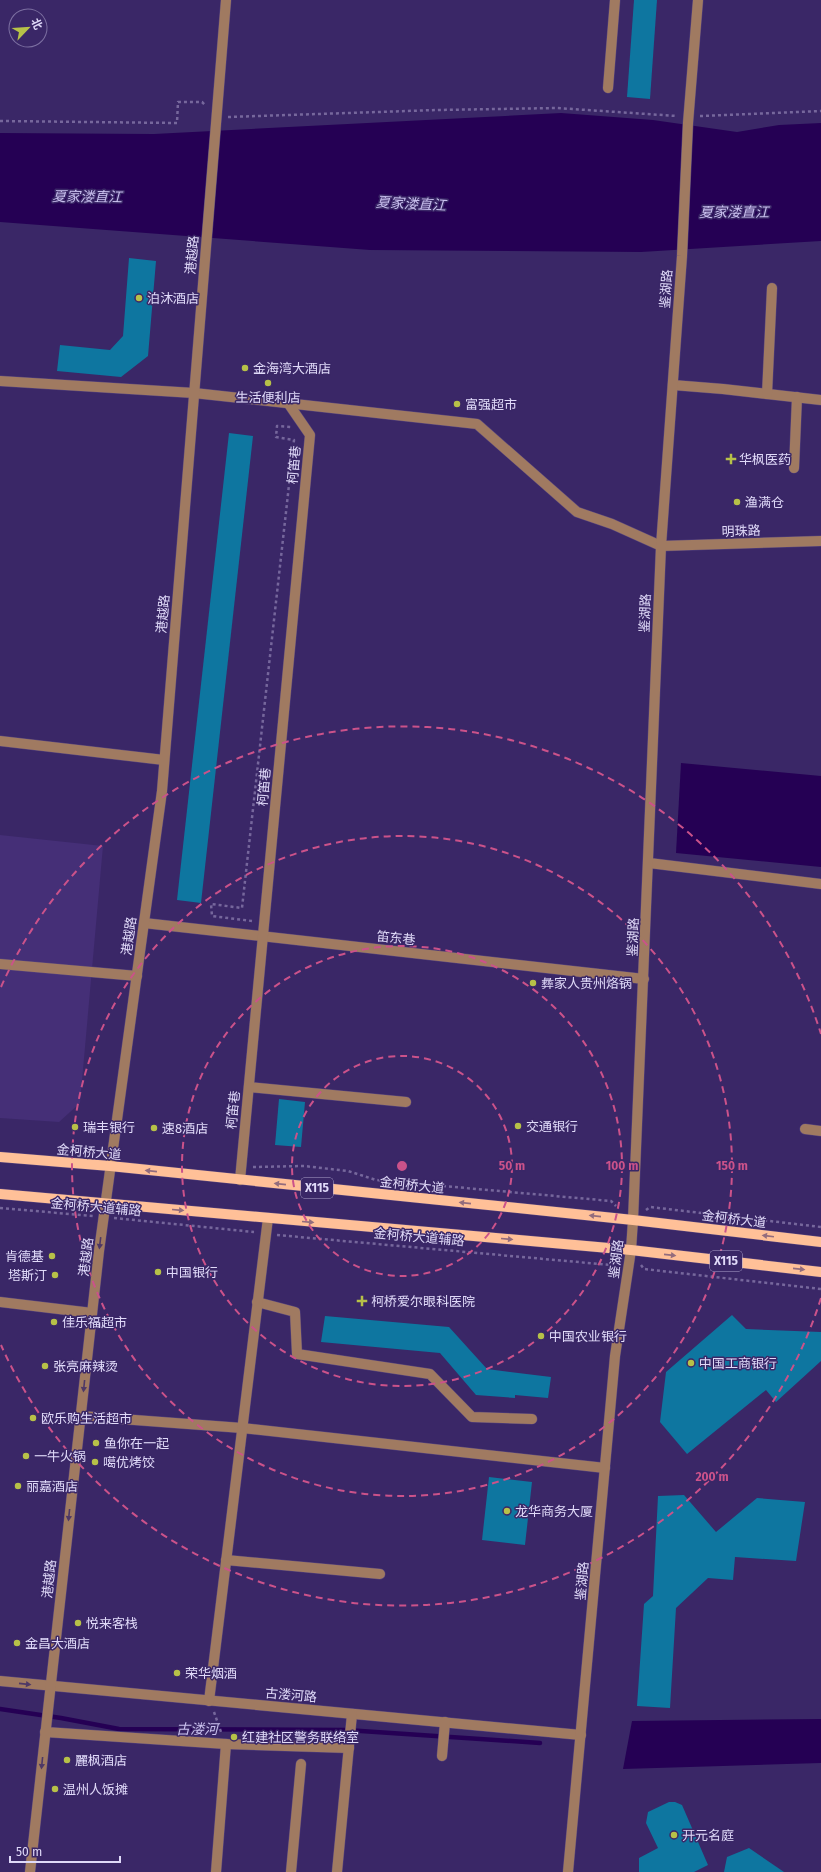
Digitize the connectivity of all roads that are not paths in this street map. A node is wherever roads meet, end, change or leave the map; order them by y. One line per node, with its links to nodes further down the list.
1 (226, 0): 8 (street, 港越路)
2 (615, 0): 4 (street)
3 (698, 0): 7 (street, 鉴湖路)
4 (608, 88)
5 (772, 288): 9 (street)
6 (0, 381): 8 (street)
7 (672, 385): 9 (street); 15 (street, 鉴湖路)
8 (194, 393): 12 (street); 17 (street, 港越路)
9 (767, 394): 10 (street)
10 (797, 397): 11 (street); 13 (street)
11 (821, 400)
12 (288, 403): 15 (street); 21 (street, 柯笛巷)
13 (794, 468)
14 (821, 541): 15 (street, 明珠路)
15 (661, 546): 18 (street, 鉴湖路)
16 (0, 741): 17 (street)
17 (164, 760): 20 (street, 港越路)
18 (649, 863): 19 (street); 24 (street, 鉴湖路)
19 (821, 884)
20 (144, 923): 21 (street, 笛东巷); 23 (street, 港越路)
21 (263, 936): 24 (street, 笛东巷); 25 (street, 柯笛巷)
22 (0, 964): 23 (street)
23 (137, 976): 30 (street, 港越路)
24 (644, 979): 35 (street, 鉴湖路)
25 (249, 1087): 26 (street); 31 (street, 柯笛巷)
26 (406, 1102)
27 (804, 1129): 28 (street)
28 (821, 1131)
29 (0, 1158): 30 (main road, 金柯桥大道 / X115)
30 (110, 1166): 31 (main road, 金柯桥大道 / X115, one-way to 30); 33 (street, 港越路)
31 (240, 1180): 35 (main road, 金柯桥大道 / X115, one-way to 31)
32 (0, 1194): 33 (main road, X115)
33 (105, 1204): 34 (main road, X115, one-way to 34); 41 (street, 港越路, one-way to 41)
34 (268, 1218): 37 (main road, X115, one-way to 37); 40 (street)
35 (633, 1220): 36 (main road, 金柯桥大道 / X115, one-way to 35); 37 (street, 鉴湖路)
36 (821, 1242)
37 (631, 1250): 38 (main road, X115, one-way to 38); 45 (street, 鉴湖路)
38 (821, 1272)
39 (0, 1302): 41 (street)
40 (257, 1302): 43 (street); 44 (street)
41 (92, 1313): 42 (street, 港越路, one-way to 42)
42 (81, 1416): 44 (street); 49 (street, 港越路, one-way to 49)
43 (532, 1419)
44 (242, 1428): 45 (street); 46 (street)
45 (605, 1468): 54 (street, 鉴湖路)
46 (226, 1560): 47 (street); 50 (street)
47 (380, 1574)
48 (0, 1681): 49 (street, 古溇河路, one-way to 49)
49 (50, 1686): 50 (street, 古溇河路); 53 (street, 港越路)
50 (209, 1701): 51 (street, 古溇河路)
51 (352, 1719): 52 (street, 古溇河路); 55 (street)
52 (444, 1725): 54 (street, 古溇河路); 57 (street)
53 (46, 1728): 56 (street); 59 (street, 港越路, one-way to 59)
54 (581, 1735): 63 (street, 鉴湖路)
55 (349, 1742): 56 (street); 62 (street)
56 (226, 1744): 60 (street)
57 (442, 1751)
58 (301, 1764): 61 (street)
59 (30, 1872)
60 (216, 1872)
61 (291, 1872)
62 (337, 1872)
63 (568, 1872)

